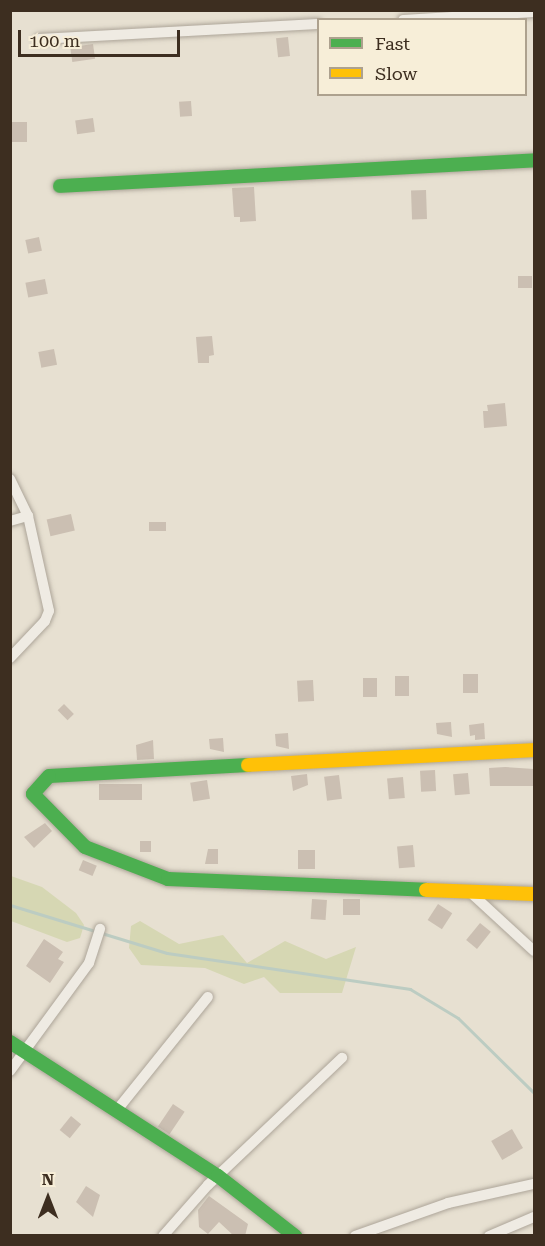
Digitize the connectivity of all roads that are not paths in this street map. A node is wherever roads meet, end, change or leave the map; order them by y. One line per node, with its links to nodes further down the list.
1 (534, 12): 2 (street)
2 (436, 18)
3 (317, 24): 4 (street)
4 (39, 39)
5 (534, 160): 6 (street)
6 (60, 186)
7 (10, 479): 8 (street)
8 (28, 516): 9 (street); 10 (street)
9 (10, 520)
10 (10, 658)
11 (534, 750): 12 (street)
12 (471, 893): 13 (street); 15 (street)
13 (534, 894)
14 (100, 930): 18 (street)
15 (534, 951)
16 (208, 997): 21 (street)
17 (10, 1042): 18 (street)
18 (23, 1051): 20 (street); 21 (street)
19 (342, 1058): 22 (street)
20 (10, 1071)
21 (117, 1110): 22 (street)
22 (218, 1176): 25 (street); 26 (street)
23 (534, 1184): 27 (street)
24 (534, 1217): 28 (street)
25 (163, 1236)
26 (295, 1236)
27 (355, 1236)
28 (489, 1236)

